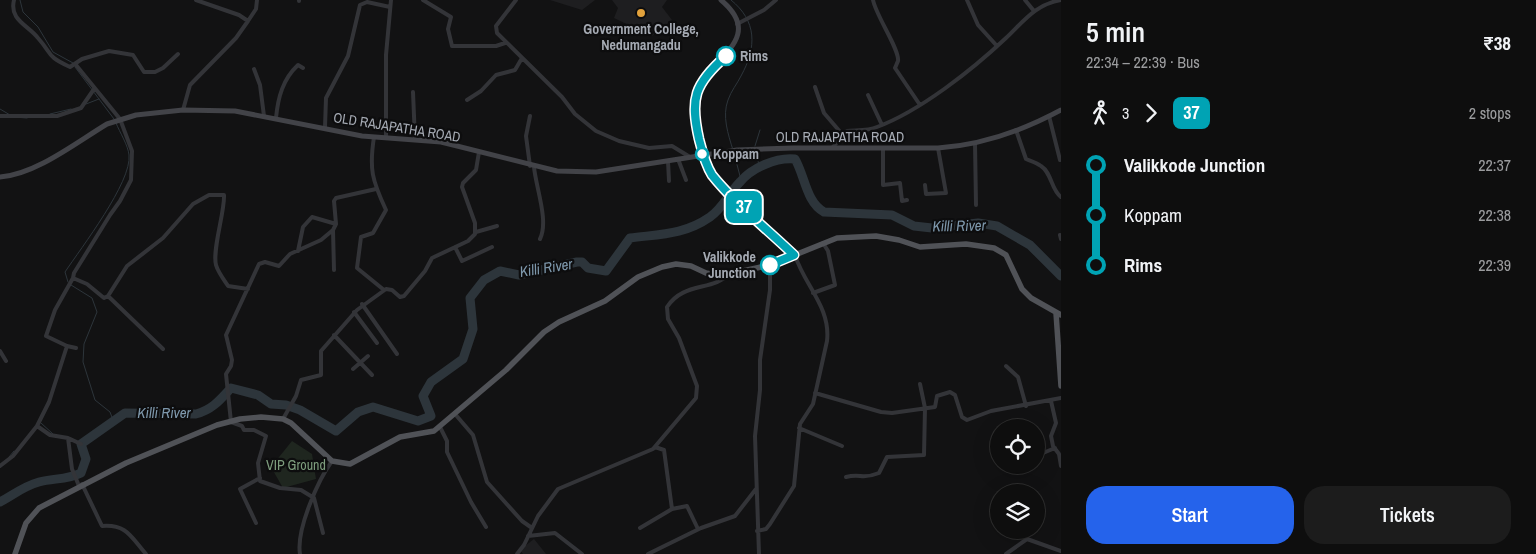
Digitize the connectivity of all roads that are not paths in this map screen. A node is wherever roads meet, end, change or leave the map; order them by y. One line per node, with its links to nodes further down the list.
1 (14, 0): 21 (street)
2 (196, 0): 15 (street)
3 (258, 0): 15 (street)
4 (391, 0): 13 (street)
5 (423, 0): 17 (street)
6 (516, 0): 17 (street)
7 (721, 0): 16 (main road)
8 (776, 0): 16 (street)
9 (874, 0): 29 (street)
10 (967, 0): 18 (street)
11 (1025, 0): 14 (street)
12 (1059, 0): 14 (street)
13 (390, 7): 39 (street); 43 (street)
14 (1034, 11): 18 (street)
15 (248, 21): 30 (street)
16 (737, 24): 50 (main road)
17 (505, 42): 20 (street)
18 (997, 46): 29 (street)
19 (178, 54): 21 (street)
20 (522, 58): 28 (street); 51 (street)
21 (76, 65): 25 (street)
22 (303, 68): 36 (street)
23 (254, 69): 33 (street)
24 (815, 87): 41 (street)
25 (93, 90): 32 (street); 37 (street)
26 (413, 92): 44 (street)
27 (868, 95): 38 (street)
28 (467, 100)
29 (920, 105): 38 (street)
30 (183, 110): 33 (main road, OLD RAJAPATHA ROAD); 37 (main road, OLD RAJAPATHA ROAD)
31 (1061, 110): 35 (main road, OLD RAJAPATHA ROAD)
32 (0, 116)
33 (264, 116): 36 (main road, OLD RAJAPATHA ROAD)
34 (530, 116): 55 (street)
35 (1049, 116): 40 (main road, OLD RAJAPATHA ROAD); 53 (street)
36 (276, 118): 39 (main road, OLD RAJAPATHA ROAD)
37 (119, 119): 56 (main road, OLD RAJAPATHA ROAD); 77 (street)
38 (882, 125): 41 (street)
39 (325, 127): 42 (main road, OLD RAJAPATHA ROAD)
40 (1016, 130): 45 (main road, OLD RAJAPATHA ROAD); 61 (street)
41 (842, 134): 46 (street)
42 (374, 137): 43 (main road, OLD RAJAPATHA ROAD); 60 (street)
43 (386, 138): 44 (main road, OLD RAJAPATHA ROAD)
44 (415, 140): 49 (main road, OLD RAJAPATHA ROAD)
45 (975, 143): 48 (main road, OLD RAJAPATHA ROAD); 63 (street)
46 (832, 148): 47 (main road, OLD RAJAPATHA ROAD); 50 (main road, OLD RAJAPATHA ROAD)
47 (883, 148): 48 (main road, OLD RAJAPATHA ROAD); 62 (street)
48 (938, 148): 59 (street)
49 (479, 152): 55 (main road, OLD RAJAPATHA ROAD); 67 (street)
50 (703, 157): 51 (main road, OLD RAJAPATHA ROAD); 73 (main road)
51 (692, 158): 52 (main road, OLD RAJAPATHA ROAD)
52 (678, 159): 54 (main road, OLD RAJAPATHA ROAD); 57 (street)
53 (1060, 160)
54 (668, 161): 55 (main road, OLD RAJAPATHA ROAD); 58 (street)
55 (532, 167): 68 (street)
56 (0, 176)
57 (686, 180)
58 (669, 181)
59 (925, 185)
60 (376, 189): 64 (street); 79 (street)
61 (1061, 197)
62 (907, 200)
63 (976, 205)
64 (336, 224): 66 (street); 72 (street)
65 (497, 226): 67 (street)
66 (333, 230): 72 (street); 75 (street)
67 (476, 232): 70 (street)
68 (540, 239)
69 (823, 243): 73 (main road); 80 (street); 84 (main road)
70 (455, 247): 71 (street); 79 (street)
71 (492, 247)
72 (298, 251): 78 (street)
73 (794, 255): 74 (main road); 80 (street)
74 (770, 265): 76 (main road); 123 (street)
75 (334, 270)
76 (731, 272): 105 (main road); 114 (street)
77 (72, 281): 81 (street); 87 (street)
78 (248, 289): 81 (street); 107 (street)
79 (384, 290): 82 (street)
80 (813, 293): 100 (street)
81 (108, 296): 89 (street)
82 (362, 304): 83 (street); 91 (street)
83 (354, 312): 85 (street); 86 (street)
84 (1059, 314): 99 (main road)
85 (334, 335): 94 (street); 106 (street)
86 (377, 344)
87 (67, 346): 88 (street); 108 (street)
88 (76, 348)
89 (163, 349)
90 (0, 351): 93 (street)
91 (397, 354)
92 (368, 356): 94 (street)
93 (6, 361)
94 (361, 362): 96 (street); 97 (street)
95 (1006, 366): 103 (street)
96 (353, 369)
97 (372, 375)
98 (920, 384): 104 (street)
99 (1061, 386)
100 (814, 393): 104 (street); 110 (street)
101 (1061, 398): 102 (street)
102 (1051, 401): 103 (street); 115 (street)
103 (1026, 406): 104 (street)
104 (925, 408): 120 (street)
105 (455, 414): 109 (main road); 128 (street)
106 (283, 419): 107 (main road); 117 (main road)
107 (230, 422): 121 (street); 122 (main road)
108 (37, 426): 111 (street); 118 (street)
109 (440, 427): 117 (main road); 127 (street)
110 (799, 428): 113 (street); 131 (street)
111 (68, 438): 112 (street); 122 (street)
112 (81, 444)
113 (842, 446)
114 (655, 447): 125 (street); 128 (street)
115 (1055, 448): 116 (street); 119 (street)
116 (1045, 452)
117 (332, 461): 124 (street)
118 (0, 466)
119 (1061, 466)
120 (846, 477)
121 (260, 478): 124 (street); 126 (street)
122 (81, 485): 135 (main road); 136 (street)
123 (756, 490): 130 (street); 131 (street)
124 (314, 498): 132 (street); 137 (street)
125 (672, 509): 129 (street); 130 (street)
126 (256, 523)
127 (486, 527)
128 (532, 528): 133 (street)
129 (640, 528)
130 (698, 529): 140 (street)
131 (757, 531): 141 (street)
132 (323, 533)
133 (528, 536): 138 (street); 139 (street)
134 (1061, 551): 142 (street)
135 (15, 554)
136 (146, 554)
137 (300, 554)
138 (517, 554)
139 (582, 554)
140 (648, 554)
141 (759, 554)
142 (1006, 554)

